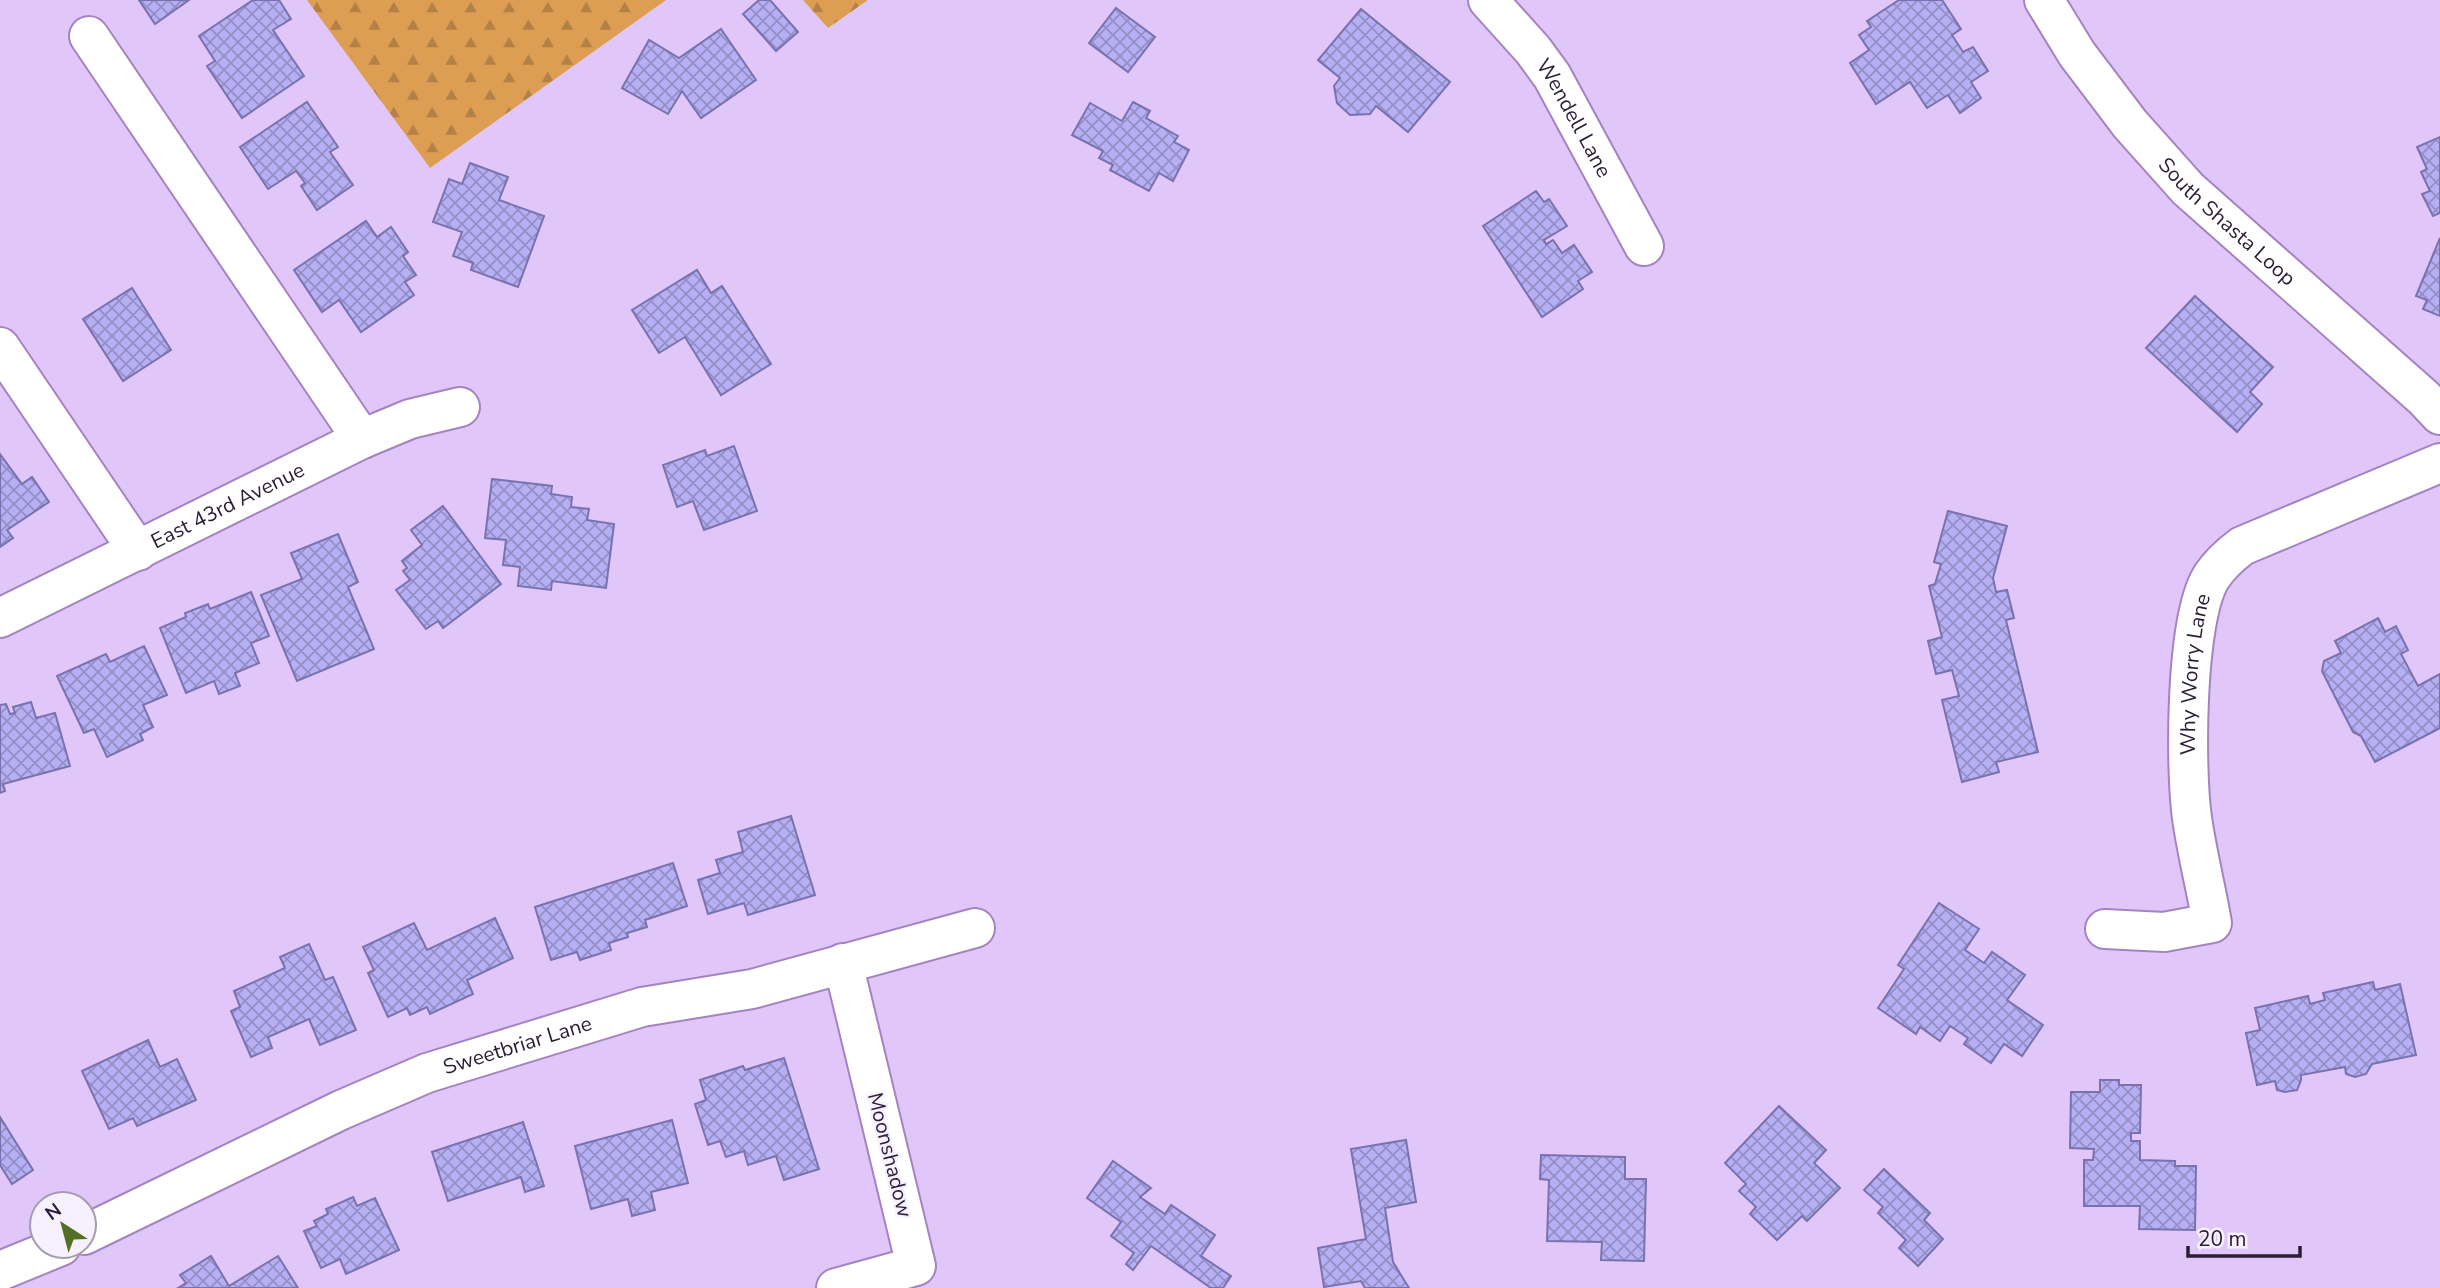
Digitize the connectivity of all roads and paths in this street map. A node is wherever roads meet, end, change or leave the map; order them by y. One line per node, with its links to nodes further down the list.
1 (1488, 0): 4 (street, Wendell Lane)
2 (2044, 0): 7 (street, South Shasta Loop)
3 (89, 36): 8 (street)
4 (1644, 246)
5 (0, 347): 10 (street)
6 (460, 407): 8 (street, East 43rd Avenue)
7 (2440, 415)
8 (362, 439): 10 (street, East 43rd Avenue)
9 (2440, 463): 13 (street, Why Worry Lane)
10 (138, 551): 11 (street, East 43rd Avenue)
11 (0, 618)
12 (975, 928): 14 (street, Sweetbriar Lane)
13 (2105, 929)
14 (843, 963): 15 (street, Sweetbriar Lane); 18 (street, Moonshadow)
15 (98, 1228)
16 (28, 1260): 17 (street)
17 (0, 1271)
18 (921, 1277): 19 (street, Moonshadow)
19 (836, 1288)

